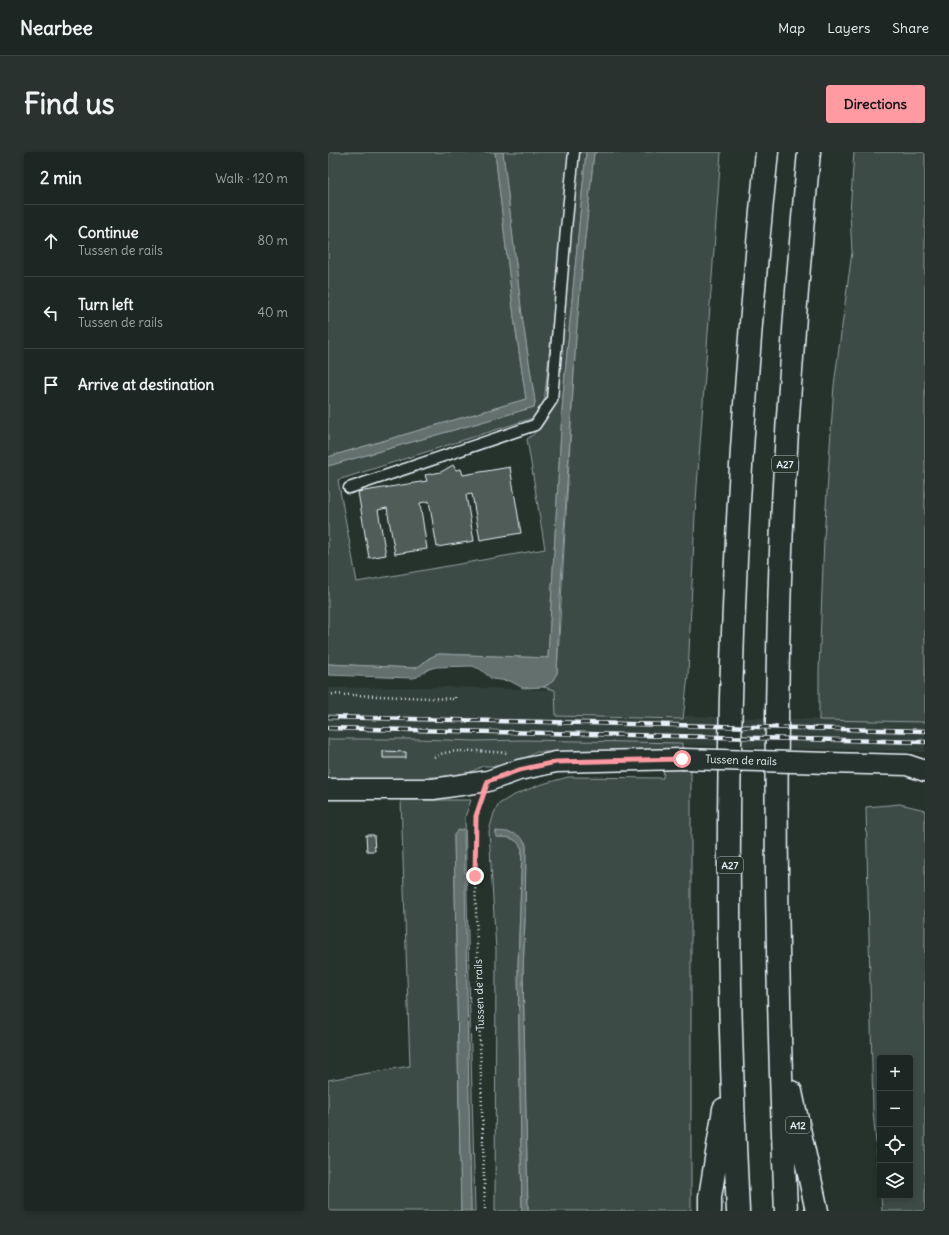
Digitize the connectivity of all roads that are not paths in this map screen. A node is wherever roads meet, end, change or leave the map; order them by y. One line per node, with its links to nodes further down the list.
1 (574, 152): 4 (lane)
2 (767, 152): 8 (highway, A27)
3 (808, 152): 7 (highway, A27)
4 (349, 488)
5 (925, 771): 6 (street, Tussen de rails, bridge)
6 (328, 789)
7 (780, 1038): 11 (highway, A27); 12 (highway, A12)
8 (731, 1063): 9 (highway, A27); 10 (highway, A27)
9 (710, 1211)
10 (738, 1211)
11 (786, 1211)
12 (817, 1211)

